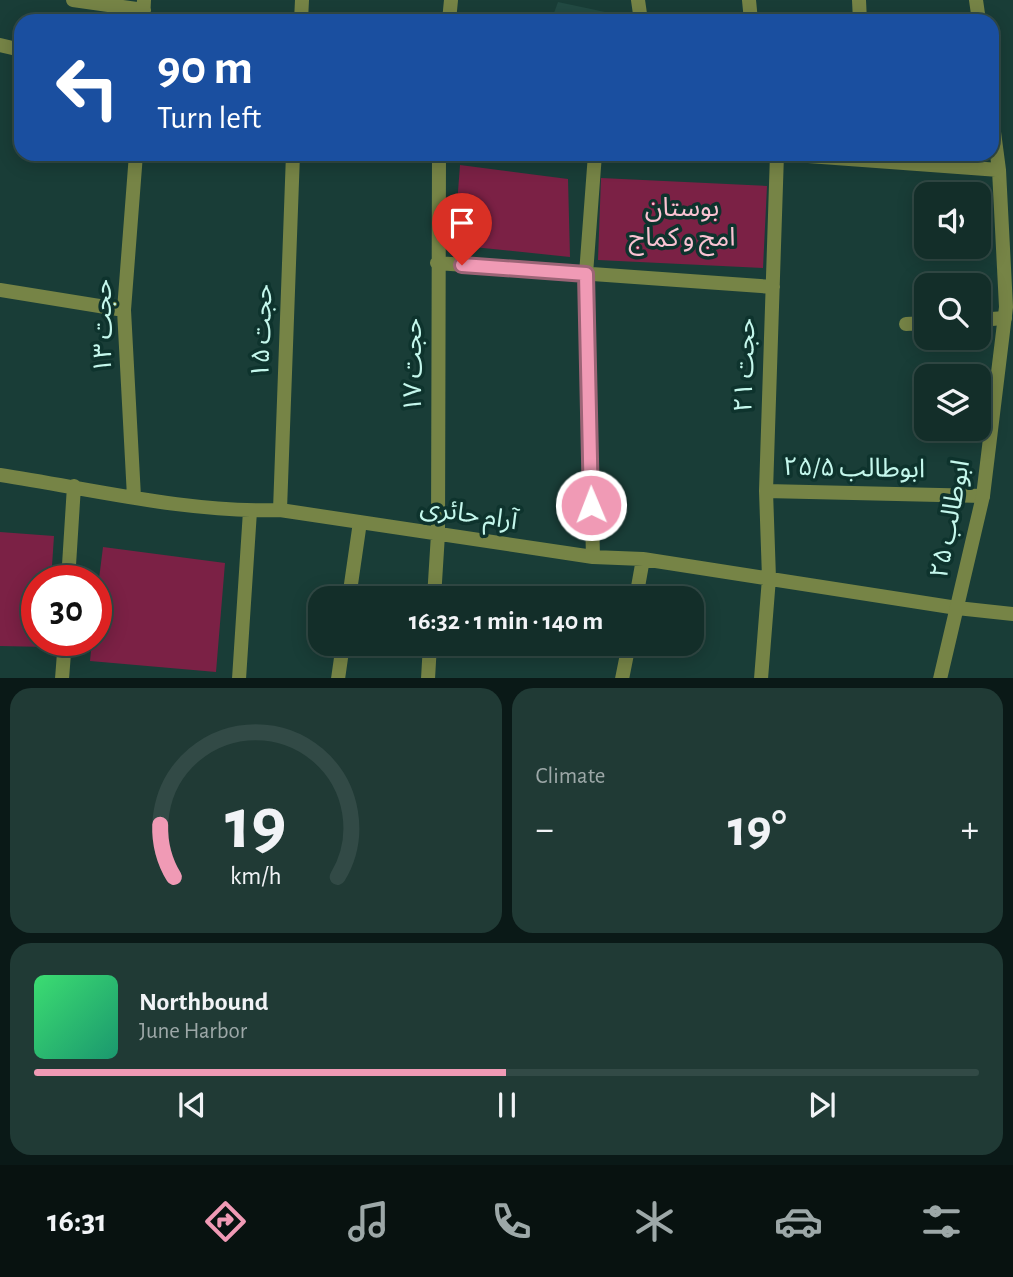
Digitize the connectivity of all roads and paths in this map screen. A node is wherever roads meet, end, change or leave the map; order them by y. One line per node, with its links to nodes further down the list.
1 (73, 0): 2 (street)
2 (144, 10)
3 (135, 161): 15 (street, حجت ۱۳)
4 (293, 161): 25 (street, حجت ۱۵)
5 (439, 161): 11 (street, حجت ۱۷)
6 (594, 161): 12 (street)
7 (779, 161): 13 (street, حجت ۲۱)
8 (908, 161): 10 (street)
9 (998, 161): 10 (street, ابوطالب ۲۵)
10 (999, 170): 16 (street, ابوطالب ۲۵)
11 (438, 263): 12 (street); 28 (street, حجت ۱۷)
12 (586, 274): 13 (street); 29 (street)
13 (772, 286): 22 (street, حجت ۲۱)
14 (0, 290): 15 (street)
15 (124, 310): 24 (street, حجت ۱۳)
16 (1005, 318): 17 (street); 23 (street, ابوطالب ۲۵)
17 (991, 319)
18 (905, 324): 19 (street)
19 (914, 324)
20 (0, 475): 21 (street, آرام حائری)
21 (74, 486): 24 (street, آرام حائری); 31 (street)
22 (766, 491): 23 (street, ابوطالب ۲۵/۵); 32 (street, حجت ۲۱)
23 (983, 496): 36 (street, ابوطالب ۲۵)
24 (134, 497): 26 (street, آرام حائری)
25 (280, 509): 26 (street, آرام حائری); 27 (street, آرام حائری)
26 (250, 511): 43 (street)
27 (360, 522): 28 (street, آرام حائری); 33 (street)
28 (438, 534): 29 (street, آرام حائری); 34 (street, حجت ۱۷)
29 (593, 557): 30 (street, آرام حائری)
30 (643, 559): 32 (street, آرام حائری); 35 (street)
31 (69, 565)
32 (769, 578): 36 (street, آرام حائری); 47 (street, حجت ۲۱)
33 (351, 586)
34 (434, 586)
35 (638, 586)
36 (957, 608): 37 (street, آرام حائری); 48 (street, ابوطالب ۲۵)
37 (1013, 614)
38 (64, 656): 42 (street)
39 (341, 656): 44 (street)
40 (429, 656): 45 (street)
41 (627, 656): 46 (street)
42 (62, 678)
43 (239, 678)
44 (338, 678)
45 (428, 678)
46 (622, 678)
47 (761, 678)
48 (940, 678)

